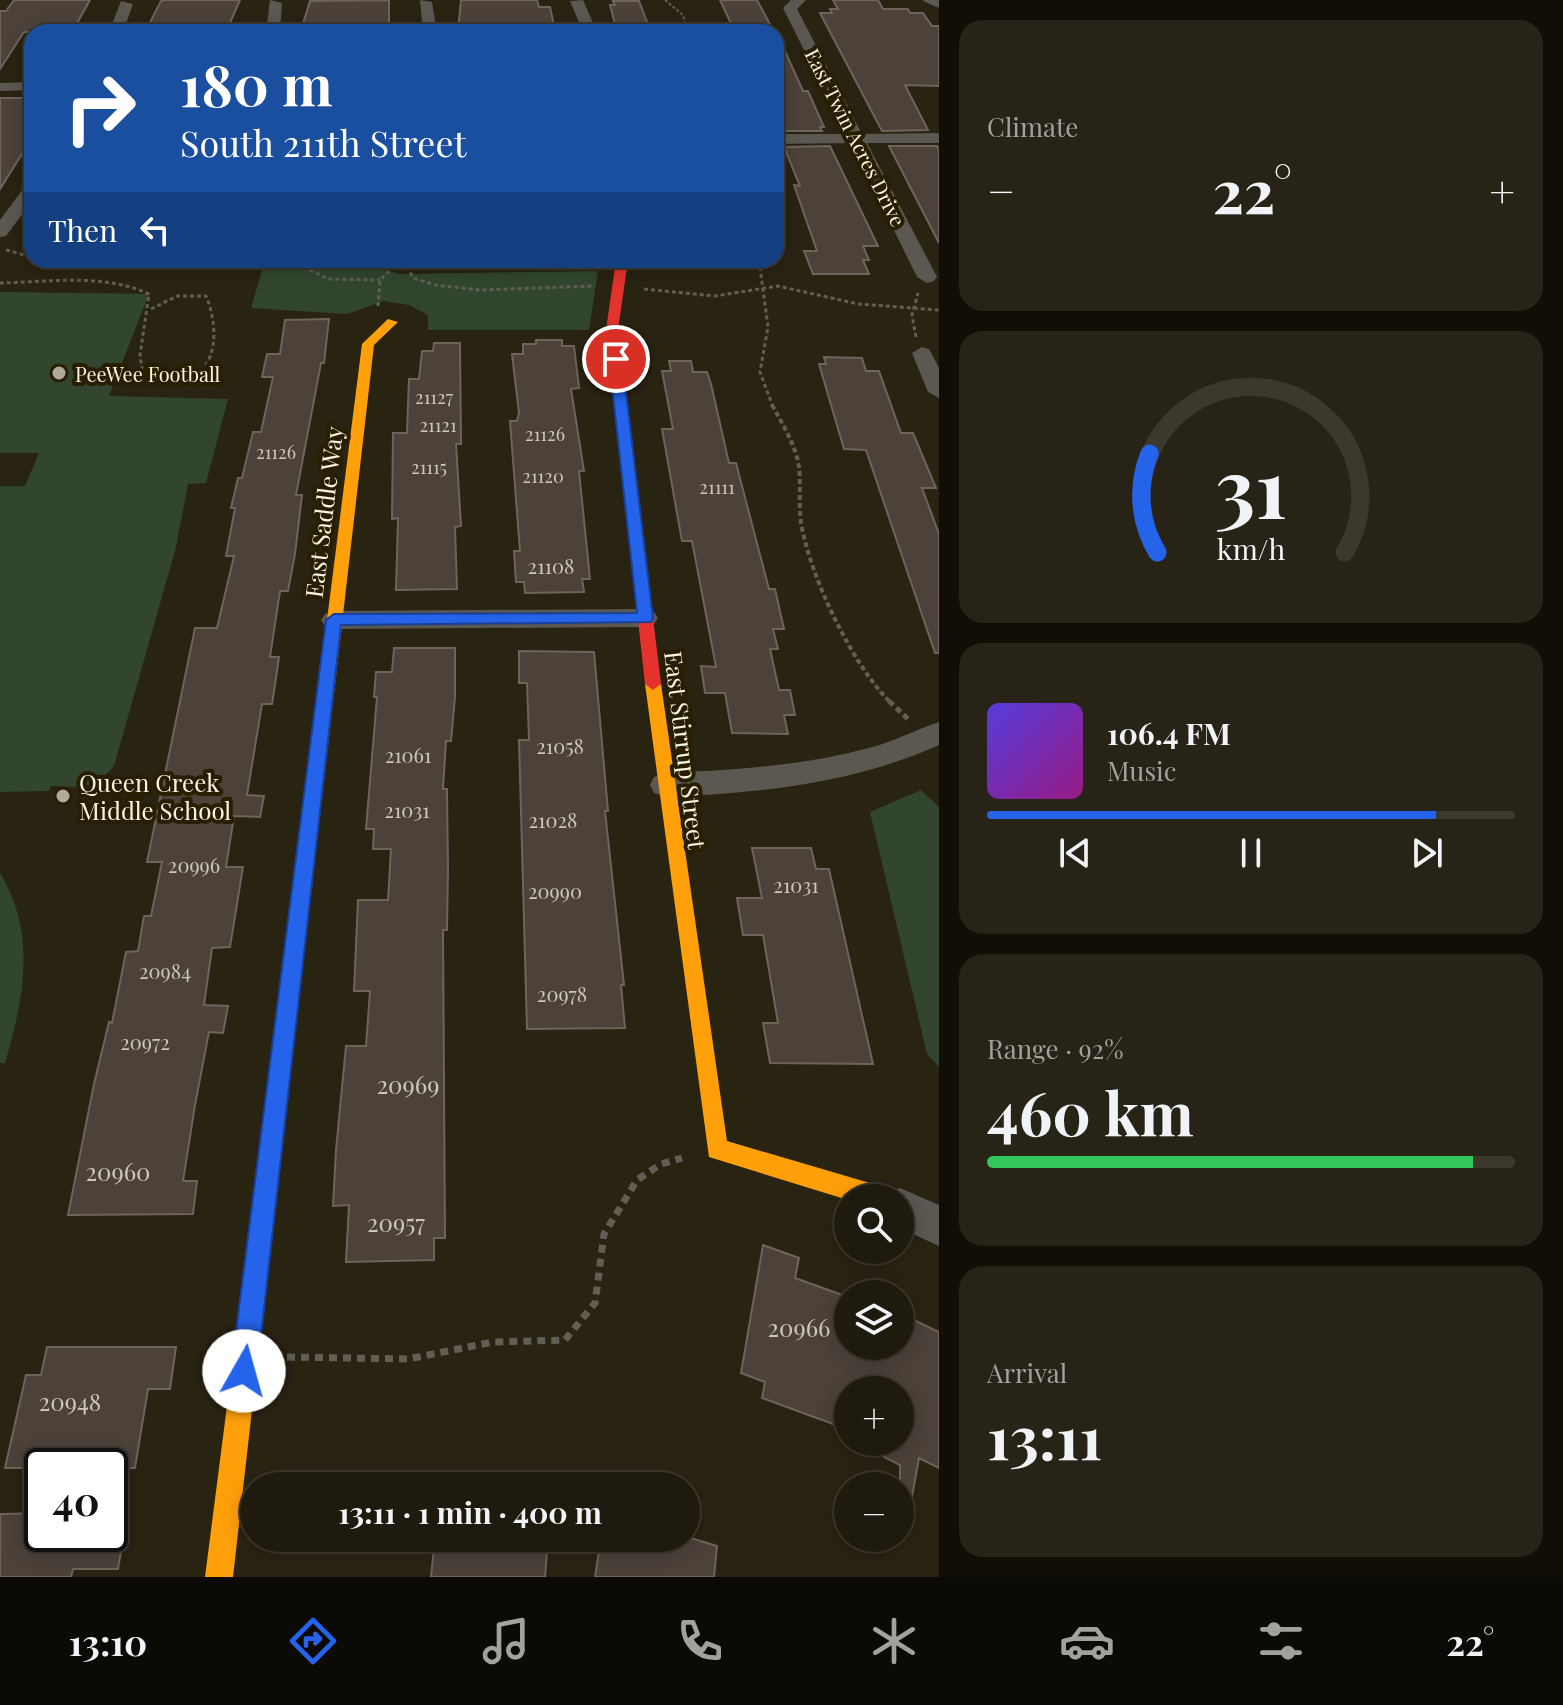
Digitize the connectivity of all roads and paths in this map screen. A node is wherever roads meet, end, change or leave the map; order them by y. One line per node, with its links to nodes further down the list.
1 (665, 0): 13 (path)
2 (799, 0): 16 (street, East Twin Acres Drive)
3 (577, 1): 12 (street)
4 (930, 1): 8 (street)
5 (425, 2): 11 (street)
6 (275, 3): 10 (street)
7 (126, 4): 9 (street)
8 (939, 4)
9 (119, 24)
10 (274, 24)
11 (429, 24)
12 (587, 24)
13 (686, 24)
14 (24, 86): 15 (street)
15 (0, 87)
16 (857, 138): 17 (street); 18 (street); 28 (street, East Twin Acres Drive)
17 (939, 138)
18 (784, 139)
19 (24, 200): 20 (street)
20 (0, 232)
21 (0, 248): 22 (path)
22 (24, 255)
23 (307, 268): 29 (path)
24 (393, 268): 29 (path)
25 (407, 268): 31 (path)
26 (620, 268): 31 (street, East Stirrup Street)
27 (760, 268): 32 (path)
28 (927, 277): 33 (path)
29 (380, 280): 36 (path)
30 (0, 283): 34 (path)
31 (617, 286): 32 (path); 39 (street, East Stirrup Street)
32 (761, 288): 33 (path); 41 (path)
33 (912, 306): 35 (path); 37 (path)
34 (151, 309): 34 (path)
35 (939, 310)
36 (392, 322): 40 (street, East Saddle Way)
37 (922, 353): 38 (street)
38 (939, 392)
39 (645, 618): 40 (street); 42 (street, East Stirrup Street)
40 (334, 620): 48 (street, East Saddle Way)
41 (934, 736): 42 (street)
42 (665, 785): 43 (street, East Stirrup Street)
43 (717, 1149): 44 (street); 47 (path)
44 (834, 1184)
45 (914, 1214): 46 (street)
46 (939, 1226)
47 (271, 1356)
48 (219, 1577)

